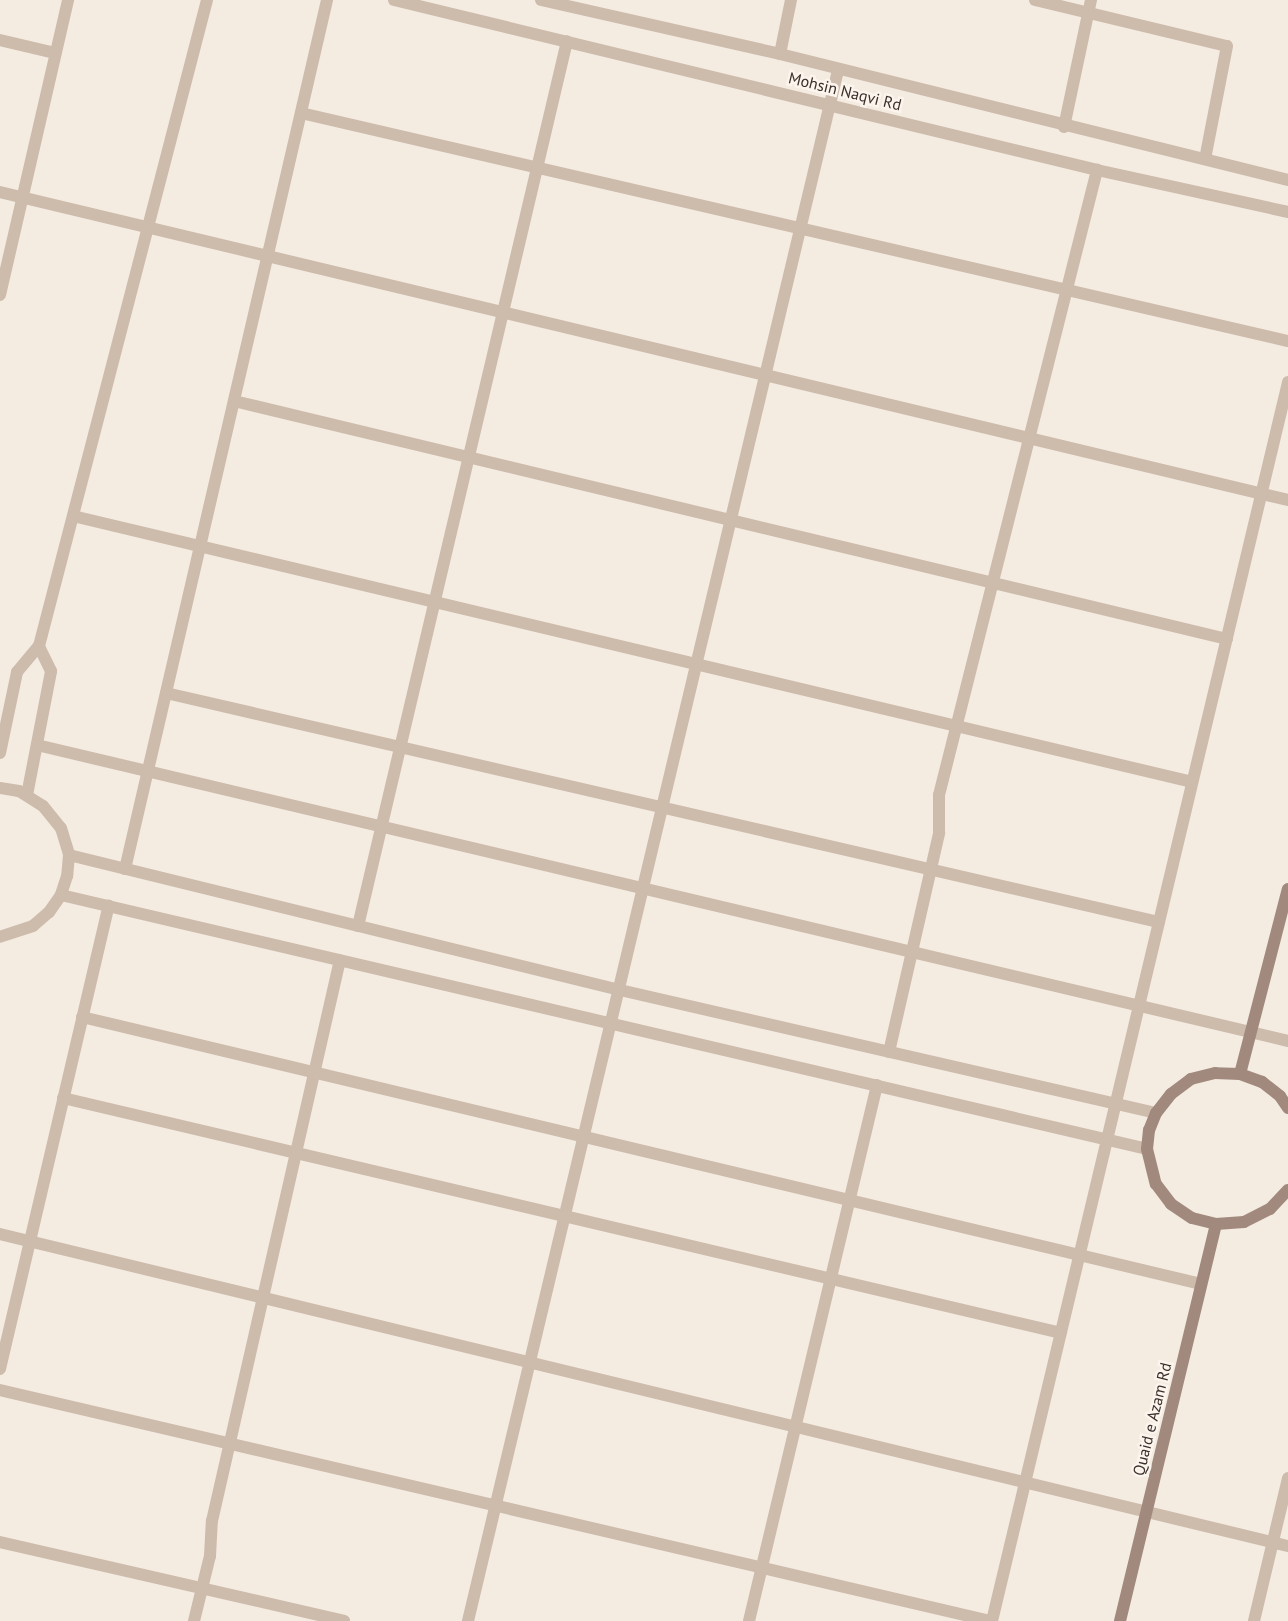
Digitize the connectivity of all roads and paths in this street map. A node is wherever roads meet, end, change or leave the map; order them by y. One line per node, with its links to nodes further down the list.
1 (68, 0): 12 (street)
2 (208, 0): 25 (street)
3 (327, 0): 16 (street)
4 (394, 0): 11 (street, Mohsin Naqvi Rd)
5 (541, 0): 13 (street, Mohsin Naqvi Rd)
6 (791, 0): 13 (street)
7 (1035, 0): 9 (street)
8 (1091, 0): 9 (street)
9 (1088, 14): 17 (street); 18 (street)
10 (0, 40): 12 (street)
11 (567, 41): 15 (street, Mohsin Naqvi Rd); 19 (street)
12 (55, 54): 23 (street)
13 (780, 54): 14 (street, Mohsin Naqvi Rd)
14 (838, 70): 15 (street); 17 (street, Mohsin Naqvi Rd)
15 (830, 104): 20 (street, Mohsin Naqvi Rd); 26 (street)
16 (301, 112): 19 (street); 27 (street)
17 (1064, 127): 18 (street, Mohsin Naqvi Rd)
18 (1205, 159): 21 (street, Mohsin Naqvi Rd)
19 (537, 167): 26 (street); 30 (street)
20 (1098, 170): 24 (street, Mohsin Naqvi Rd); 28 (street)
21 (1288, 180)
22 (0, 192): 23 (street)
23 (22, 197): 25 (street); 29 (street)
24 (1288, 212)
25 (148, 227): 27 (street); 39 (street)
26 (801, 228): 28 (street); 32 (street)
27 (268, 256): 30 (street); 34 (street)
28 (1067, 289): 31 (street); 35 (street)
29 (0, 295)
30 (503, 312): 32 (street); 36 (street)
31 (1288, 341)
32 (766, 375): 35 (street); 40 (street)
33 (1288, 382): 37 (street)
34 (234, 401): 36 (street); 41 (street)
35 (1029, 438): 37 (street); 42 (street)
36 (469, 458): 40 (street); 43 (street)
37 (1261, 494): 38 (street); 44 (street)
38 (1288, 500)
39 (73, 516): 41 (street); 45 (street)
40 (732, 520): 42 (street); 46 (street)
41 (201, 546): 43 (street); 47 (street)
42 (993, 583): 44 (street); 48 (street)
43 (435, 602): 46 (street); 51 (street)
44 (1227, 639): 54 (street)
45 (39, 646): 49 (street); 50 (street)
46 (697, 664): 48 (street); 57 (street)
47 (166, 693): 51 (street); 53 (street)
48 (956, 726): 54 (street); 61 (street)
49 (2, 736): 52 (street)
50 (37, 745): 53 (street); 56 (street)
51 (400, 747): 57 (street); 58 (street)
52 (0, 753)
53 (148, 771): 58 (street); 60 (street)
54 (1192, 782): 66 (street)
55 (0, 788): 56 (street)
56 (27, 795): 59 (street)
57 (664, 808): 61 (street); 62 (street)
58 (382, 826): 62 (street); 67 (street)
59 (69, 855): 60 (street); 64 (street)
60 (125, 869): 67 (street)
61 (930, 869): 66 (street); 69 (street)
62 (644, 889): 69 (street); 71 (street)
63 (1288, 890): 75 (main road)
64 (61, 895): 65 (street); 68 (street)
65 (109, 906): 70 (street); 73 (street)
66 (1159, 922): 72 (street)
67 (358, 926): 71 (street)
68 (0, 937)
69 (912, 952): 72 (street); 77 (street)
70 (340, 960): 74 (street); 78 (street)
71 (620, 990): 74 (street); 77 (street)
72 (1139, 1006): 75 (street); 82 (street)
73 (82, 1017): 78 (street); 81 (street)
74 (613, 1024): 80 (street); 85 (street)
75 (1250, 1032): 76 (street); 79 (main road)
76 (1288, 1041)
77 (889, 1052): 82 (street)
78 (314, 1073): 85 (street); 88 (street)
79 (1240, 1074): 83 (main road); 84 (main road)
80 (877, 1086): 86 (street); 90 (street)
81 (63, 1098): 88 (street); 94 (street)
82 (1116, 1104): 84 (street); 86 (street)
83 (1288, 1108)
84 (1156, 1113): 87 (main road)
85 (586, 1137): 90 (street); 91 (street)
86 (1107, 1140): 87 (street); 95 (street)
87 (1147, 1149): 92 (main road)
88 (296, 1154): 91 (street); 98 (street)
89 (1288, 1190): 92 (main road)
90 (850, 1200): 95 (street); 96 (street)
91 (566, 1218): 96 (street); 100 (street)
92 (1216, 1224): 97 (main road, Quaid e Azam Rd)
93 (0, 1234): 94 (street)
94 (30, 1242): 98 (street); 101 (street)
95 (1080, 1254): 97 (street); 99 (street)
96 (831, 1279): 99 (street); 103 (street)
97 (1202, 1284): 108 (main road, Quaid e Azam Rd)
98 (263, 1298): 100 (street); 104 (street)
99 (1061, 1333): 106 (street)
100 (531, 1363): 103 (street); 107 (street)
101 (0, 1369)
102 (0, 1390): 104 (street)
103 (795, 1427): 106 (street); 112 (street)
104 (230, 1443): 107 (street); 113 (street)
105 (1288, 1478): 110 (street)
106 (1026, 1483): 108 (street); 118 (street)
107 (497, 1506): 112 (street); 116 (street)
108 (1146, 1512): 110 (street); 119 (main road, Quaid e Azam Rd)
109 (0, 1542): 113 (street)
110 (1273, 1542): 111 (street); 120 (street)
111 (1288, 1546)
112 (761, 1568): 117 (street); 118 (street)
113 (202, 1587): 114 (street); 115 (street)
114 (194, 1621)
115 (344, 1621)
116 (468, 1621)
117 (749, 1621)
118 (991, 1621)
119 (1120, 1621)
120 (1254, 1621)

